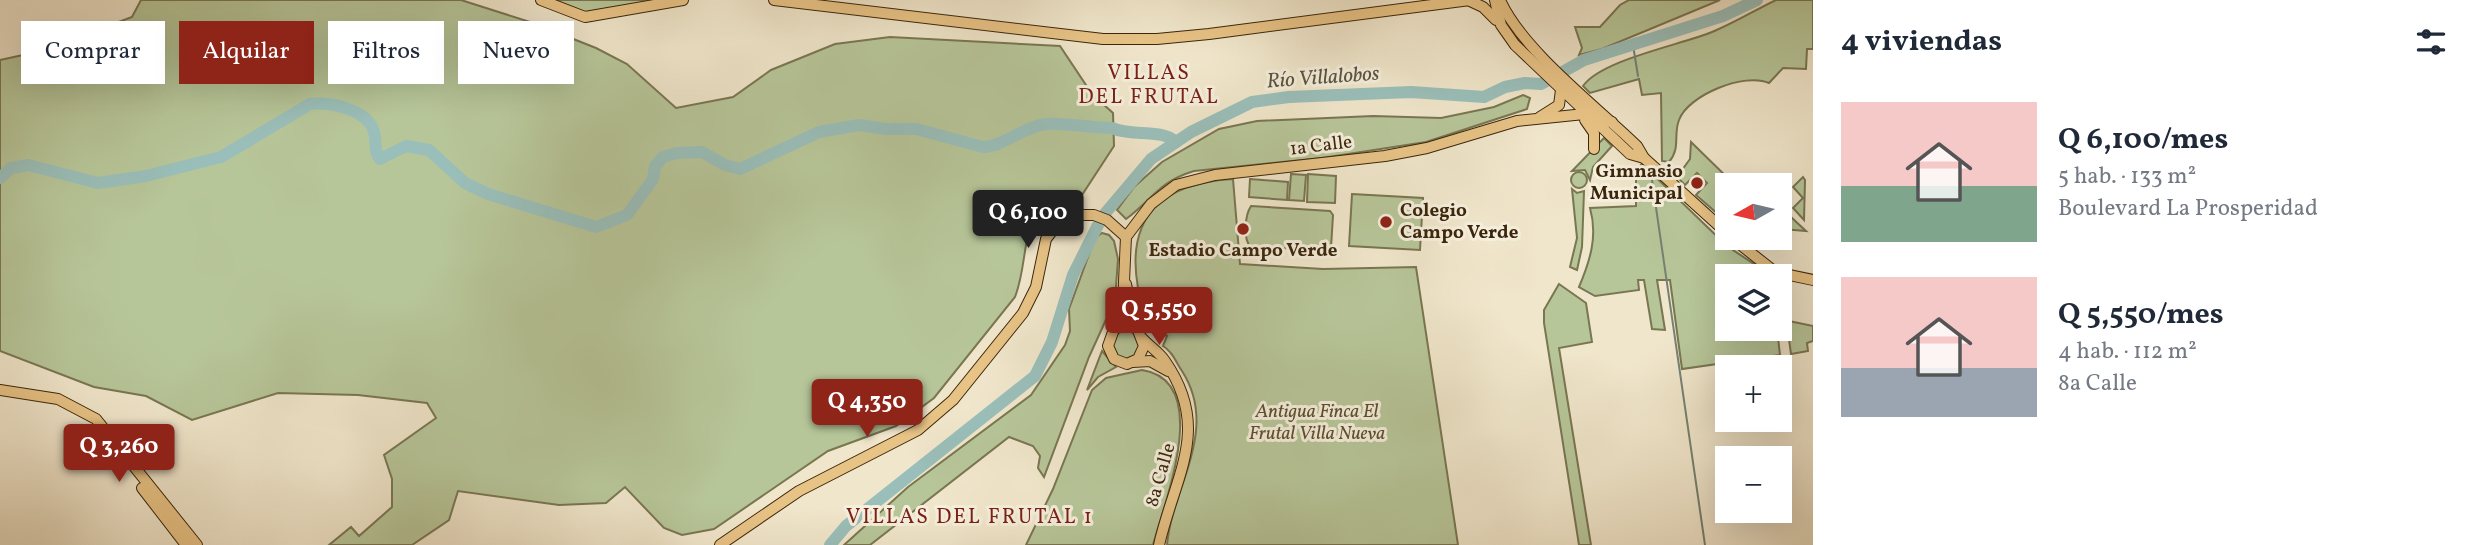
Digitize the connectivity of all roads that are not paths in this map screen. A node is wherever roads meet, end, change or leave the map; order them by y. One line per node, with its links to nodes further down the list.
1 (541, 0): 2 (main road)
2 (683, 0)
3 (774, 0): 4 (main road)
4 (1469, 0): 7 (main road)
5 (1495, 0): 7 (main road)
6 (1500, 0): 9 (main road)
7 (1506, 34): 8 (main road)
8 (1561, 90): 10 (main road); 12 (main road)
9 (1592, 103): 10 (main road); 13 (main road)
10 (1587, 114): 11 (main road, 1a Calle); 13 (main road); 15 (main road)
11 (1575, 116): 12 (main road, 1a Calle); 14 (main road)
12 (1537, 119): 17 (main road, 1a Calle)
13 (1612, 122): 15 (main road)
14 (1594, 149)
15 (1646, 160): 16 (main road)
16 (1715, 222)
17 (1122, 234): 24 (main road); 33 (main road)
18 (1747, 250): 19 (main road)
19 (1765, 264)
20 (1792, 270): 21 (main road)
21 (1813, 274)
22 (1792, 276): 23 (main road)
23 (1813, 280)
24 (1126, 284): 25 (main road); 26 (main road)
25 (1112, 335): 26 (main road); 27 (main road)
26 (1140, 335): 27 (main road); 28 (main road, 8a Calle)
27 (1133, 362): 28 (main road)
28 (1173, 375): 34 (main road, 8a Calle)
29 (0, 390): 30 (main road)
30 (90, 418): 31 (main road); 32 (main road)
31 (186, 545)
32 (197, 545)
33 (720, 545)
34 (1159, 545)

